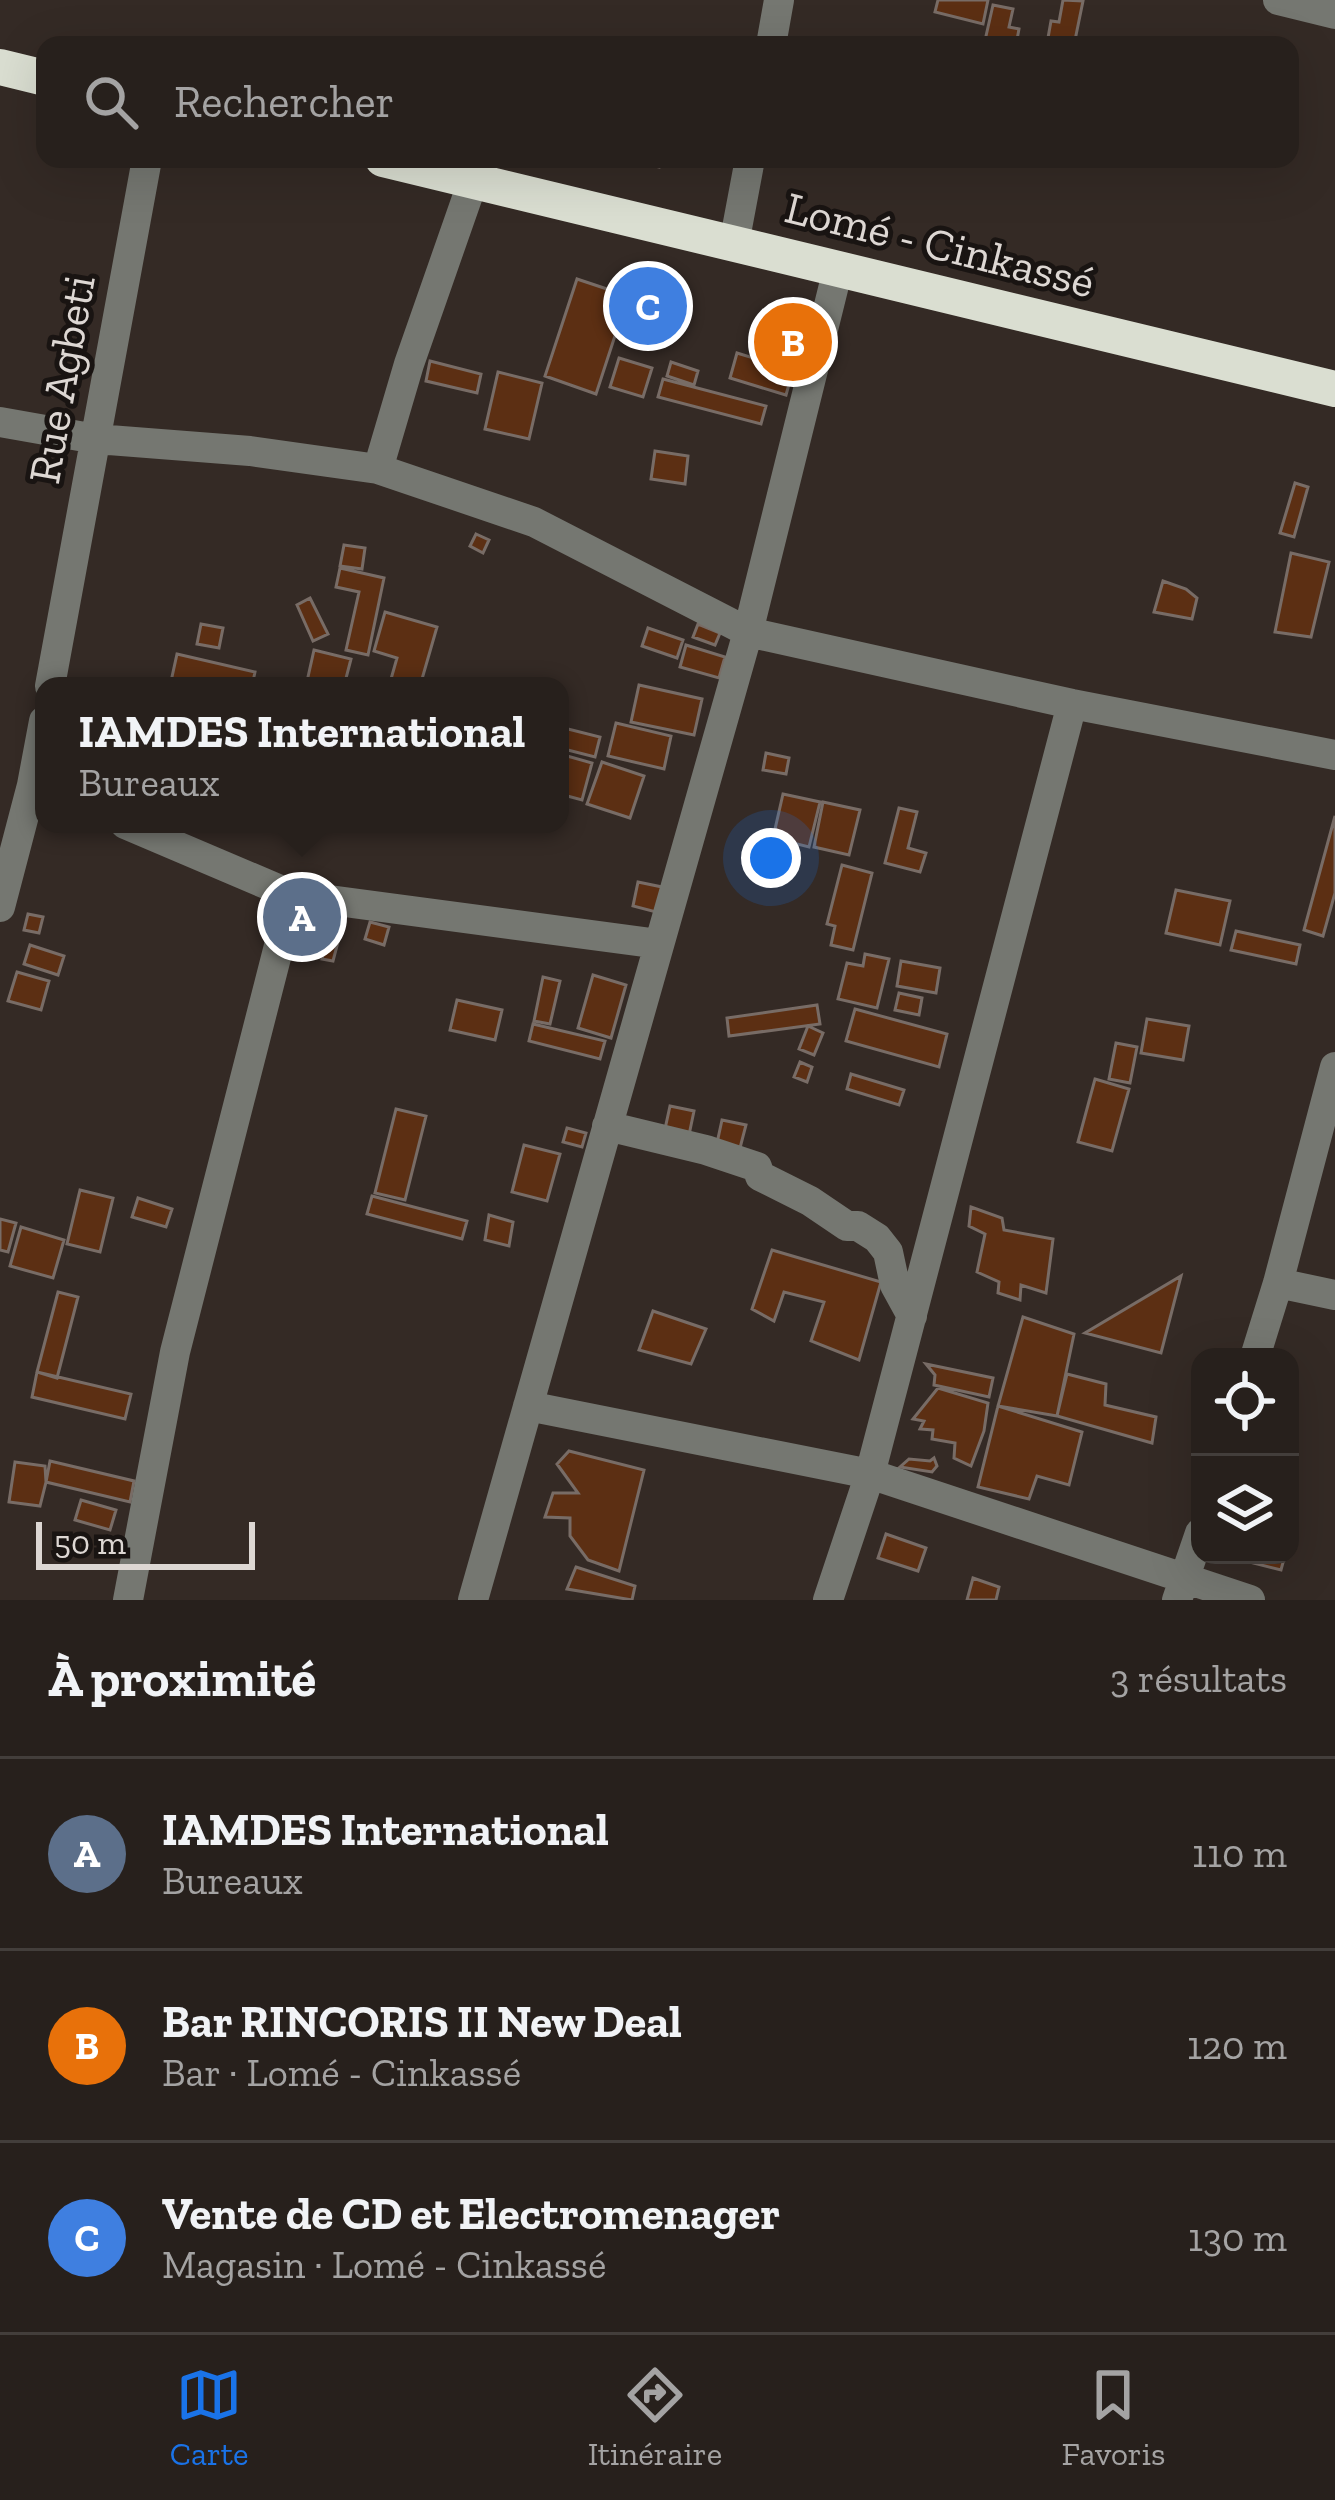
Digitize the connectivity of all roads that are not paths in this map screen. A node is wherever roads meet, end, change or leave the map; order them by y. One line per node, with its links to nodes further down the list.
1 (779, 0): 4 (street)
2 (1278, 0): 3 (street)
3 (1335, 14)
4 (773, 36)
5 (0, 67): 6 (highway)
6 (36, 76)
7 (145, 168): 15 (street, Rue Agbeti)
8 (420, 168): 10 (highway, Lomé - Cinkassé)
9 (748, 168): 11 (street)
10 (473, 181): 11 (highway, Lomé - Cinkassé); 16 (street)
11 (734, 244): 12 (highway, Lomé - Cinkassé)
12 (838, 269): 13 (highway, Lomé - Cinkassé); 17 (street)
13 (1335, 389)
14 (0, 422): 15 (street)
15 (96, 439): 16 (street); 18 (street, Rue Agbeti)
16 (378, 469): 17 (street)
17 (748, 632): 19 (street); 27 (street)
18 (52, 677)
19 (1072, 704): 20 (street); 32 (street)
20 (1335, 755)
21 (0, 779): 22 (street)
22 (35, 786)
23 (35, 797): 26 (street)
24 (146, 833): 25 (street)
25 (292, 895): 27 (street); 38 (street)
26 (0, 908)
27 (659, 944): 29 (street)
28 (1335, 1067): 30 (street)
29 (607, 1126): 32 (street); 34 (street)
30 (1278, 1283): 31 (street); 33 (street)
31 (1335, 1295)
32 (912, 1316): 35 (street)
33 (1258, 1348)
34 (528, 1406): 35 (street); 39 (street)
35 (870, 1474): 37 (street); 40 (street)
36 (1191, 1560): 37 (street)
37 (1181, 1589): 41 (street)
38 (128, 1600)
39 (473, 1600)
40 (828, 1600)
41 (1250, 1600)

